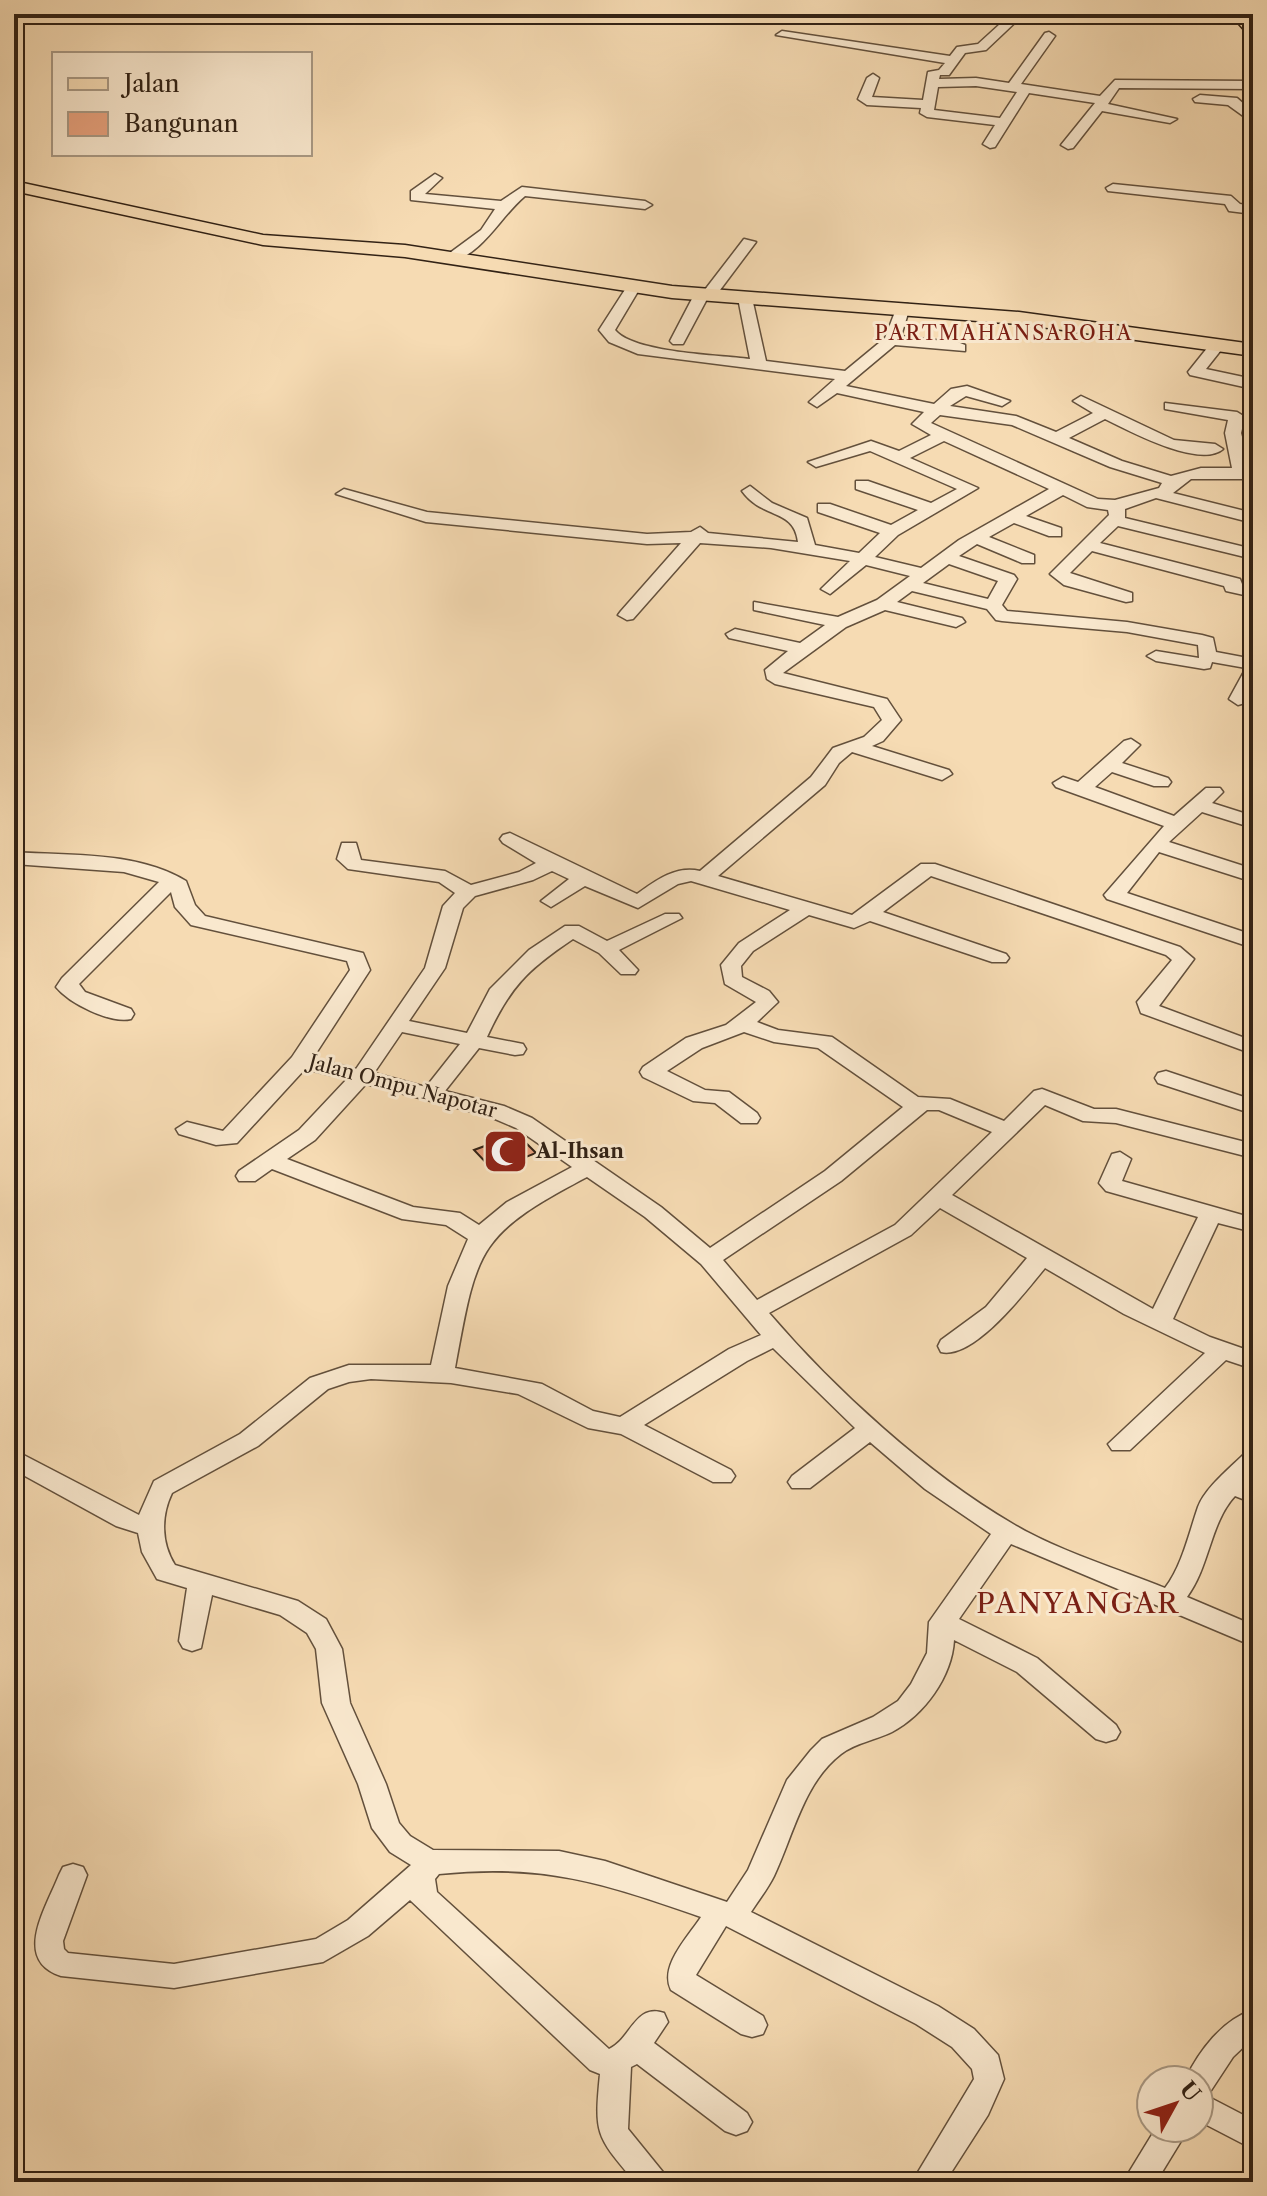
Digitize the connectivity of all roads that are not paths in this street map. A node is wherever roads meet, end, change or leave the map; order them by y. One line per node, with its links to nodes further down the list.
1 (1018, 14): 6 (street)
2 (1239, 14): 3 (highway)
3 (1253, 29)
4 (782, 35): 7 (street)
5 (1049, 36): 12 (street)
6 (952, 60): 7 (street); 10 (street)
7 (908, 61): 8 (street); 10 (street)
8 (887, 65)
9 (873, 78): 14 (street)
10 (933, 78): 12 (street); 14 (street)
11 (1253, 85): 13 (street)
12 (1019, 87): 13 (street); 17 (street)
13 (1108, 91): 15 (street); 16 (street); 19 (street)
14 (926, 104): 17 (street)
15 (1170, 119)
16 (1253, 119)
17 (1001, 122): 18 (street)
18 (990, 144)
19 (1068, 145)
20 (435, 178): 24 (street)
21 (14, 186): 27 (main road)
22 (1113, 188): 25 (street)
23 (645, 205): 24 (street)
24 (504, 206): 27 (street)
25 (1253, 210)
26 (749, 242): 29 (street)
27 (452, 258): 28 (main road)
28 (633, 288): 29 (main road); 37 (street)
29 (705, 295): 30 (main road); 33 (street)
30 (745, 298): 31 (main road); 37 (street)
31 (903, 307): 32 (street); 34 (main road)
32 (892, 340): 35 (street); 38 (street)
33 (678, 341)
34 (1217, 345): 36 (main road); 39 (street)
35 (960, 348)
36 (1253, 350)
37 (759, 364): 38 (street)
38 (849, 376): 40 (street)
39 (1253, 384)
40 (834, 388): 43 (street); 45 (street)
41 (1002, 401): 45 (street)
42 (1081, 401): 46 (street)
43 (817, 402)
44 (1171, 406): 52 (street)
45 (936, 409): 47 (street); 48 (street)
46 (1105, 413): 48 (street); 49 (street)
47 (941, 436): 50 (street); 55 (street)
48 (1057, 438): 54 (street)
49 (1215, 449)
50 (898, 456): 51 (street); 59 (street)
51 (816, 462)
52 (1247, 474): 54 (street)
53 (862, 485): 59 (street)
54 (1167, 487): 60 (street); 62 (street)
55 (1060, 490): 60 (street); 61 (street)
56 (750, 491): 68 (street)
57 (344, 494): 63 (street)
58 (824, 508): 64 (street)
59 (930, 508): 64 (street)
60 (1115, 514): 67 (street); 69 (street)
61 (1012, 517): 65 (street); 66 (street)
62 (1253, 518)
63 (701, 531): 68 (street); 80 (street)
64 (892, 531): 70 (street)
65 (1055, 532)
66 (976, 538): 71 (street); 72 (street)
67 (1088, 545): 75 (street); 76 (street)
68 (807, 548): 70 (street)
69 (1253, 554)
70 (861, 558): 73 (street); 74 (street)
71 (948, 558): 73 (street); 78 (street)
72 (1028, 559)
73 (916, 580): 77 (street); 78 (street)
74 (830, 589)
75 (1253, 592)
76 (1126, 597)
77 (883, 604): 81 (street); 82 (street)
78 (993, 605): 87 (street)
79 (760, 606): 82 (street)
80 (627, 615)
81 (956, 622)
82 (840, 623): 84 (street)
83 (735, 634): 84 (street)
84 (802, 649): 91 (street)
85 (1156, 656): 87 (street)
86 (1253, 664): 87 (street)
87 (1203, 665)
88 (1253, 671): 89 (street)
89 (1238, 699)
90 (1131, 745): 92 (street)
91 (853, 746): 93 (street); 103 (street)
92 (1109, 765): 94 (street); 96 (street)
93 (942, 774)
94 (1161, 782)
95 (1253, 822): 96 (street)
96 (1178, 825): 98 (street)
97 (510, 839): 101 (street)
98 (1155, 844): 102 (street); 111 (street)
99 (349, 847): 106 (street)
100 (14, 858): 105 (street)
101 (551, 863): 104 (street); 106 (street)
102 (1253, 876)
103 (705, 877): 104 (street); 108 (street)
104 (582, 879): 107 (street)
105 (172, 880): 115 (street); 121 (street, Jalan Ompu Napotar)
106 (468, 892): 117 (street)
107 (551, 901)
108 (808, 907): 109 (street); 116 (street)
109 (868, 914): 113 (street); 119 (street)
110 (672, 918): 112 (street)
111 (1253, 942)
112 (606, 949): 114 (street); 118 (street)
113 (999, 958)
114 (628, 970)
115 (123, 1014)
116 (741, 1024): 125 (street); 127 (street)
117 (397, 1025): 118 (street); 122 (street)
118 (474, 1041): 120 (street); 124 (street)
119 (1253, 1048)
120 (515, 1049)
121 (300, 1061): 122 (street, Jalan Ompu Napotar); 128 (street)
122 (360, 1078): 124 (street, Jalan Ompu Napotar); 132 (street)
123 (1166, 1078): 126 (street)
124 (431, 1095): 133 (street, Jalan Ompu Napotar)
125 (916, 1106): 129 (street); 140 (street)
126 (1253, 1107)
127 (749, 1118)
128 (187, 1129)
129 (1007, 1130): 130 (street); 135 (street)
130 (1253, 1151)
131 (1120, 1159): 136 (street)
132 (271, 1161): 134 (street); 138 (street)
133 (587, 1168): 138 (street); 140 (street, Jalan Ompu Napotar)
134 (247, 1176)
135 (938, 1197): 139 (street); 141 (street)
136 (1211, 1214): 137 (street); 142 (street)
137 (1253, 1225)
138 (481, 1237): 147 (street)
139 (1043, 1255): 142 (street); 144 (street)
140 (709, 1259): 141 (street, Jalan Ompu Napotar)
141 (755, 1311): 143 (street, Jalan Ompu Napotar)
142 (1159, 1322): 145 (street)
143 (776, 1337): 148 (street); 149 (street, Jalan Ompu Napotar)
144 (950, 1346)
145 (1222, 1351): 146 (street); 150 (street)
146 (1253, 1361)
147 (441, 1375): 148 (street); 156 (street)
148 (625, 1426): 153 (street)
149 (871, 1429): 154 (street); 157 (street, Jalan Ompu Napotar)
150 (1121, 1444)
151 (14, 1459): 156 (street)
152 (1253, 1460): 155 (street)
153 (722, 1476)
154 (801, 1482)
155 (1242, 1488): 159 (street)
156 (152, 1527): 158 (street)
157 (1006, 1532): 159 (street, Jalan Ompu Napotar); 160 (street)
158 (201, 1584): 162 (street); 164 (street)
159 (1170, 1601): 161 (street, Jalan Ompu Napotar)
160 (942, 1622): 163 (street); 166 (street)
161 (1253, 1636)
162 (192, 1641)
163 (1106, 1732)
164 (429, 1868): 165 (street); 166 (street); 169 (street)
165 (73, 1875)
166 (726, 1914): 168 (street); 176 (street)
167 (1253, 2022): 170 (street)
168 (752, 2025)
169 (635, 2043): 172 (street); 175 (street)
170 (1211, 2064)
171 (1215, 2115): 173 (street)
172 (736, 2122)
173 (1253, 2136)
174 (1163, 2144): 177 (street)
175 (655, 2182)
176 (928, 2182)
177 (1139, 2182)

